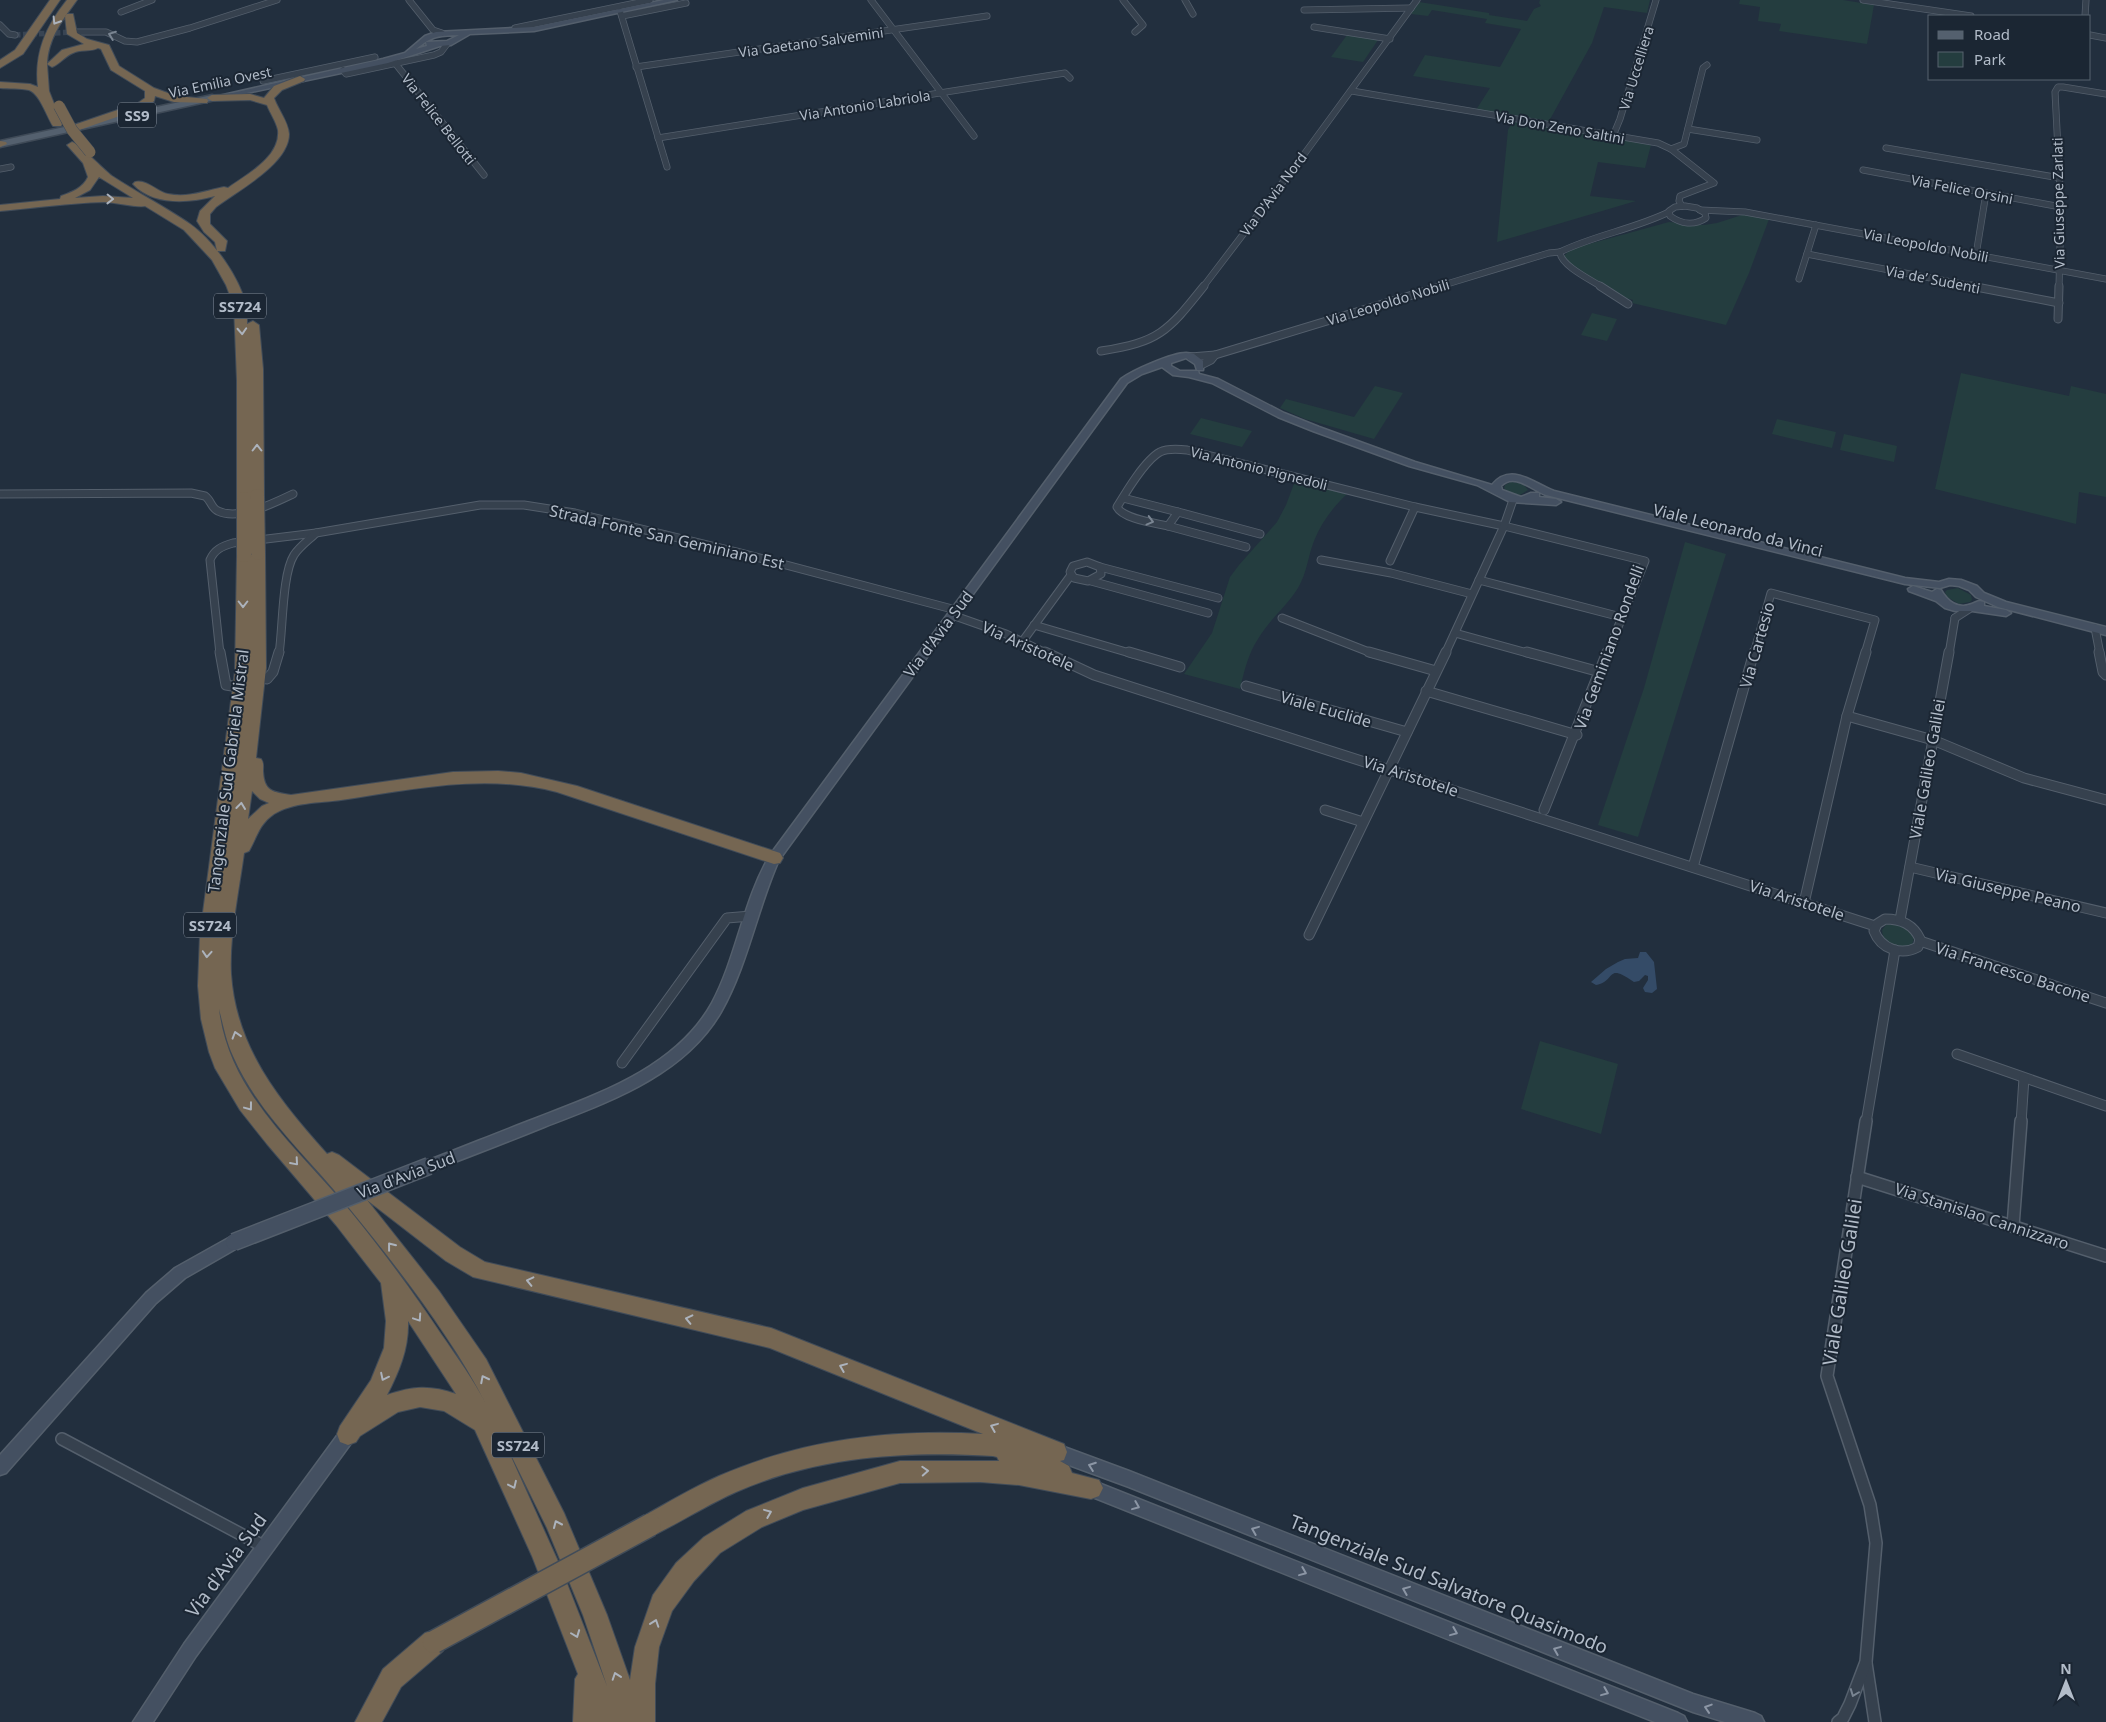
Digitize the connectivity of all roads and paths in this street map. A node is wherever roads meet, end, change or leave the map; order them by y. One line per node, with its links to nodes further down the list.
1 (46, 0): 47 (highway)
2 (55, 0): 49 (highway)
3 (72, 0): 41 (highway, SS724, one-way to 41)
4 (82, 0): 27 (highway, SS724)
5 (152, 0): 22 (street)
6 (276, 0): 33 (street, one-way to 33)
7 (409, 0): 36 (street)
8 (650, 0): 19 (street)
9 (674, 0): 19 (street)
10 (871, 0): 32 (street)
11 (1123, 0): 34 (street)
12 (1185, 0): 24 (street)
13 (1416, 0): 21 (street, Via D'Avia Nord)
14 (1656, 0): 70 (street, Via Uccelliera)
15 (1862, 0): 17 (street)
16 (2086, 0): 26 (street)
17 (1874, 1): 25 (street)
18 (686, 3): 23 (street)
19 (632, 4): 23 (street); 31 (street)
20 (1307, 5): 21 (street)
21 (1411, 8): 40 (street, Via D'Avia Nord)
22 (120, 12)
23 (621, 14): 38 (street); 52 (street)
24 (1193, 14)
25 (1965, 15)
26 (2085, 15)
27 (70, 16): 43 (highway); 54 (highway, SS724)
28 (987, 16): 32 (street, Via Gaetano Salvemini)
29 (0, 25): 35 (street)
30 (1314, 27): 40 (street)
31 (515, 28)
32 (893, 30): 52 (street, Via Gaetano Salvemini); 62 (street)
33 (75, 32)
34 (1135, 32)
35 (15, 35)
36 (430, 35): 38 (street); 42 (street); 44 (street, Via Emilia Ovest)
37 (2091, 35): 39 (street)
38 (453, 36): 42 (street, Via Emilia Ovest)
39 (2106, 38)
40 (1390, 39): 61 (street, Via D'Avia Nord)
41 (44, 44): 45 (highway); 66 (highway, SS724)
42 (442, 45): 44 (street, Via Emilia Ovest); 48 (street)
43 (108, 52): 54 (highway); 60 (highway)
44 (408, 52): 53 (street, Via Emilia Ovest / SS9)
45 (34, 56)
46 (375, 57): 56 (street, Via Emilia Ovest)
47 (0, 58)
48 (395, 63): 53 (street); 81 (street, Via Felice Bellotti)
49 (0, 64)
50 (21, 64): 55 (highway)
51 (1707, 65): 68 (street)
52 (636, 67): 71 (street)
53 (344, 70): 56 (street, Via Emilia Ovest / SS9)
54 (53, 73): 66 (highway, SS724)
55 (0, 74)
56 (298, 76): 58 (street, Via Emilia Ovest); 64 (street, Via Emilia Ovest / SS9); 65 (highway)
57 (1070, 78): 62 (street, Via Antonio Labriola)
58 (263, 81)
59 (0, 85): 66 (highway)
60 (150, 90): 64 (highway); 67 (highway)
61 (1352, 91): 70 (street, Via Don Zeno Saltini); 108 (street, Via D'Avia Nord)
62 (941, 93): 69 (street); 71 (street, Via Antonio Labriola)
63 (2106, 94): 82 (street, Via Giuseppe Zarlati)
64 (207, 100): 65 (highway); 67 (main road, Via Emilia Ovest / SS9)
65 (270, 103): 84 (highway)
66 (52, 106): 76 (highway, SS724)
67 (72, 129): 73 (main road, Via Emilia Ovest / SS9)
68 (1688, 129): 72 (street); 75 (street)
69 (974, 136)
70 (1613, 136): 75 (street, Via Don Zeno Saltini)
71 (658, 138): 78 (street)
72 (1756, 140)
73 (1, 144)
74 (1886, 148): 82 (street)
75 (1671, 149): 87 (street)
76 (86, 156): 83 (highway, SS724); 86 (highway); 97 (highway, SS724)
77 (11, 167): 79 (street)
78 (667, 167)
79 (0, 169)
80 (1863, 170): 85 (street, Via Felice Orsini)
81 (484, 175)
82 (2060, 178): 88 (street, Via Giuseppe Zarlati)
83 (126, 180): 84 (highway); 98 (highway, SS724)
84 (245, 182): 98 (highway, Tangenziale Sud Gabriela Mistral)
85 (1986, 193): 88 (street, Via Felice Orsini); 101 (street)
86 (26, 205): 89 (highway); 97 (highway, one-way to 97)
87 (1682, 206): 90 (street, Via Leopoldo Nobili); 91 (street, Via Leopoldo Nobili)
88 (2061, 207): 102 (street, Via Giuseppe Zarlati)
89 (0, 208)
90 (1700, 210): 92 (street, Via Leopoldo Nobili); 93 (street)
91 (1669, 212): 94 (street); 95 (street, Via Leopoldo Nobili)
92 (1745, 212): 93 (street, Via Leopoldo Nobili); 96 (street, Via Leopoldo Nobili)
93 (1706, 215): 94 (street, Via Leopoldo Nobili)
94 (1676, 220): 95 (street, Via Leopoldo Nobili)
95 (1647, 223): 99 (street, Via Leopoldo Nobili)
96 (1816, 225): 100 (street); 101 (street, Via Leopoldo Nobili)
97 (188, 228): 121 (highway, Tangenziale Sud Gabriela Mistral / SS724, one-way to 121)
98 (222, 249): 121 (highway, Tangenziale Sud Gabriela Mistral / SS724, one-way to 98)
99 (1560, 252): 106 (street); 109 (street, Via Leopoldo Nobili)
100 (1807, 254): 103 (street); 105 (street, Via de’ Sudenti)
101 (1976, 255): 102 (street, Via Leopoldo Nobili)
102 (2059, 270): 104 (street, Via Leopoldo Nobili); 105 (street, Via Giuseppe Zarlati)
103 (1799, 279)
104 (2106, 280)
105 (2059, 303): 107 (street, Via Giuseppe Zarlati)
106 (1628, 304)
107 (2058, 319)
108 (1101, 351)
109 (1215, 355): 110 (street, Via Leopoldo Nobili); 112 (street, Via Leopoldo Nobili)
110 (1192, 357): 111 (street); 112 (street)
111 (1167, 366): 113 (street); 146 (street, Via d'Avia Sud)
112 (1201, 367): 113 (street); 114 (street)
113 (1189, 374): 114 (street)
114 (1215, 381): 115 (street)
115 (1382, 452): 116 (street); 118 (street)
116 (1504, 478): 117 (street, Viale Leonardo da Vinci); 118 (street)
117 (1536, 488): 123 (street); 139 (street, Viale Leonardo da Vinci)
118 (1497, 490): 124 (street)
119 (0, 494): 120 (street)
120 (294, 494)
121 (250, 497): 132 (highway, Tangenziale Sud Gabriela Mistral / SS724, bridge)
122 (1123, 498): 125 (street, Via Antonio Pignedoli); 126 (street); 127 (street, one-way to 127)
123 (1528, 499): 124 (street, Viale Leonardo da Vinci); 143 (street, Viale Leonardo da Vinci)
124 (1513, 500): 128 (street)
125 (1416, 507): 128 (street, Via Antonio Pignedoli); 134 (street)
126 (1178, 512): 127 (street); 130 (street)
127 (1168, 526): 131 (street)
128 (1504, 526): 137 (street); 147 (street, Via Geminiano Rondelli)
129 (316, 533): 146 (street, Strada Fonte San Geminiano Est); 158 (street); 159 (street, Strada Fonte San Geminiano Est)
130 (1260, 534)
131 (1246, 546)
132 (251, 554): 162 (highway, Tangenziale Sud Gabriela Mistral / SS724); 194 (highway, Tangenziale Sud Gabriela Mistral / SS724, one-way to 194)
133 (1321, 560): 140 (street)
134 (1390, 561)
135 (1100, 567): 136 (street); 138 (street); 142 (street)
136 (1071, 575): 138 (street); 150 (street)
137 (1479, 580): 140 (street); 147 (street)
138 (1091, 581): 145 (street)
139 (1940, 585): 141 (street, Viale Leonardo da Vinci); 143 (street)
140 (1472, 594): 151 (street)
141 (1980, 595): 144 (street); 152 (street)
142 (1218, 598)
143 (1941, 600): 144 (street, Viale Leonardo da Vinci); 149 (street)
144 (1971, 609): 149 (street); 152 (street)
145 (1208, 612)
146 (954, 613): 153 (street, Via Aristotele); 173 (street, Via d'Avia Sud)
147 (1621, 617): 156 (street, Via Geminiano Rondelli)
148 (1282, 618): 155 (street)
149 (1955, 618): 166 (street, Viale Galileo Galilei)
150 (1034, 625): 153 (street); 154 (street)
151 (1455, 632): 155 (street); 156 (street)
152 (2101, 633): 157 (street)
153 (1022, 642): 167 (street, Via Aristotele)
154 (1180, 667)
155 (1436, 671): 161 (street)
156 (1600, 672): 165 (street, Via Geminiano Rondelli)
157 (2106, 675)
158 (267, 679)
159 (232, 686)
160 (1246, 686): 164 (street, Viale Euclide)
161 (1426, 691): 164 (street); 165 (street)
162 (255, 699): 169 (highway); 176 (highway, Tangenziale Sud Gabriela Mistral / SS724, one-way to 162)
163 (1847, 716): 166 (street); 174 (street, Via Cartesio); 177 (street, Via Cartesio)
164 (1406, 732): 167 (street)
165 (1577, 735): 171 (street, Via Geminiano Rondelli)
166 (1932, 740): 168 (street); 175 (street, Viale Galileo Galilei)
167 (1389, 769): 172 (street); 174 (street, Via Aristotele)
168 (2106, 800)
169 (293, 801): 173 (highway); 176 (highway)
170 (1325, 810): 172 (street)
171 (1544, 810)
172 (1363, 822): 182 (street)
173 (774, 858): 179 (street, Via d'Avia Sud)
174 (1693, 867): 177 (street, Via Aristotele)
175 (1910, 868): 178 (street, Via Giuseppe Peano); 180 (street, Viale Galileo Galilei)
176 (229, 898): 190 (highway, Tangenziale Sud Gabriela Mistral / SS724, one-way to 176)
177 (1804, 903): 181 (street, Via Aristotele)
178 (2106, 913)
179 (751, 916): 187 (street); 200 (street, Via d'Avia Sud, bridge)
180 (1900, 920): 181 (street); 183 (street)
181 (1875, 926): 184 (street)
182 (1310, 935)
183 (1920, 941): 184 (street); 185 (street, Via Francesco Bacone)
184 (1895, 950): 191 (street, Viale Galileo Galilei)
185 (2106, 1003)
186 (1957, 1054): 188 (street)
187 (622, 1063)
188 (2024, 1078): 189 (street); 192 (street)
189 (2106, 1106)
190 (286, 1122): 199 (highway, one-way to 190); 209 (highway, Tangenziale Sud Gabriela Mistral / SS724, one-way to 190)
191 (1857, 1177): 192 (street, Via Stanislao Cannizzaro); 203 (street, Viale Galileo Galilei)
192 (2013, 1226): 193 (street, Via Stanislao Cannizzaro)
193 (2106, 1256)
194 (390, 1278): 195 (highway, SS724, one-way to 195); 196 (highway, one-way to 196)
195 (485, 1425): 196 (highway); 204 (highway, SS724, one-way to 204)
196 (348, 1434): 202 (street, Via d'Avia Sud)
197 (62, 1439): 202 (street)
198 (972, 1444): 199 (highway); 201 (highway); 206 (highway, bridge)
199 (1056, 1452): 212 (street, Tangenziale Sud Salvatore Quasimodo, one-way to 199)
200 (0, 1467)
201 (1090, 1488): 210 (highway, one-way to 201); 211 (street, one-way to 211)
202 (265, 1547): 205 (street, Via d'Avia Sud)
203 (1866, 1662): 213 (street, Viale Galileo Galilei, one-way to 213); 214 (street)
204 (589, 1668): 207 (highway); 208 (highway, SS724)
205 (142, 1722)
206 (368, 1722)
207 (586, 1722)
208 (607, 1722)
209 (632, 1722)
210 (642, 1722)
211 (1678, 1722)
212 (1755, 1722)
213 (1838, 1722)
214 (1875, 1722)

